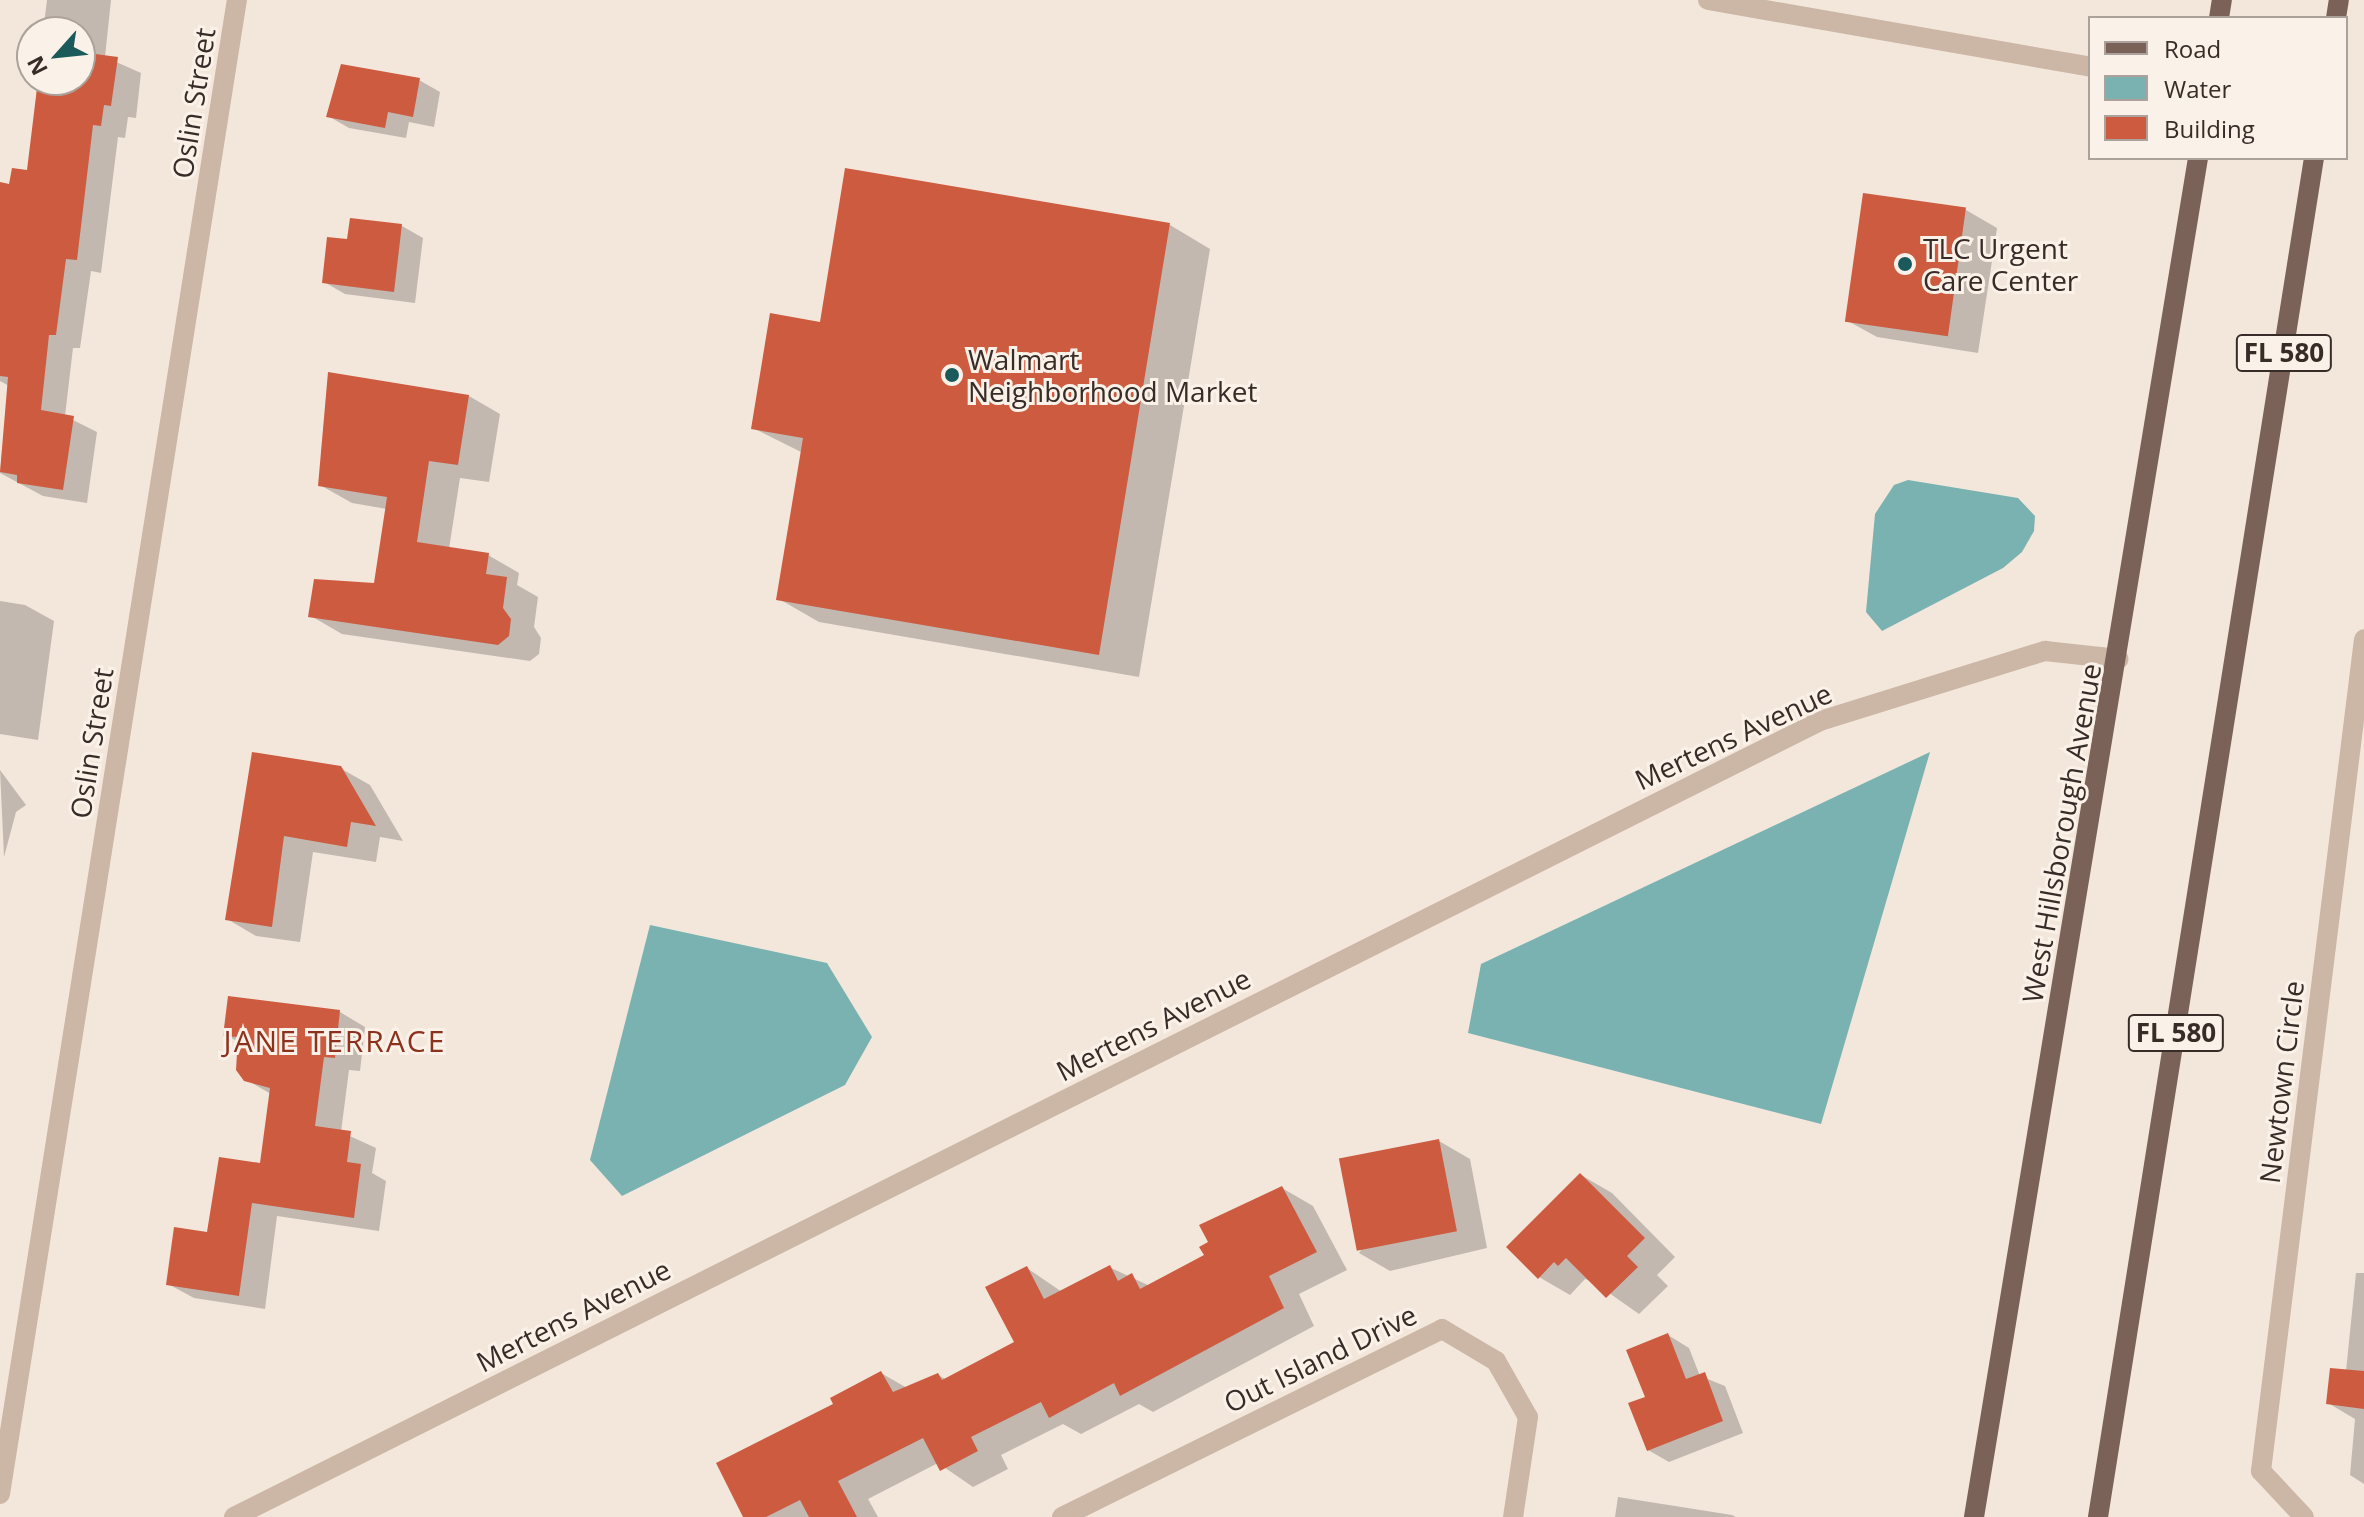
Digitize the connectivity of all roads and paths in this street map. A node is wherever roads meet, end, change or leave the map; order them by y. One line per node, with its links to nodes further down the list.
1 (237, 0): 8 (street, Oslin Street)
2 (1708, 0): 3 (street)
3 (2088, 67)
4 (2198, 160): 7 (main road, West Hillsborough Avenue)
5 (2314, 160): 13 (main road, FL 580)
6 (2364, 639): 14 (street, Newtown Circle)
7 (2119, 659): 9 (street, Mertens Avenue); 12 (main road, West Hillsborough Avenue)
8 (0, 1494)
9 (234, 1517)
10 (1062, 1517): 11 (street, Out Island Drive)
11 (1513, 1517)
12 (1974, 1517)
13 (2098, 1517)
14 (2304, 1517)

